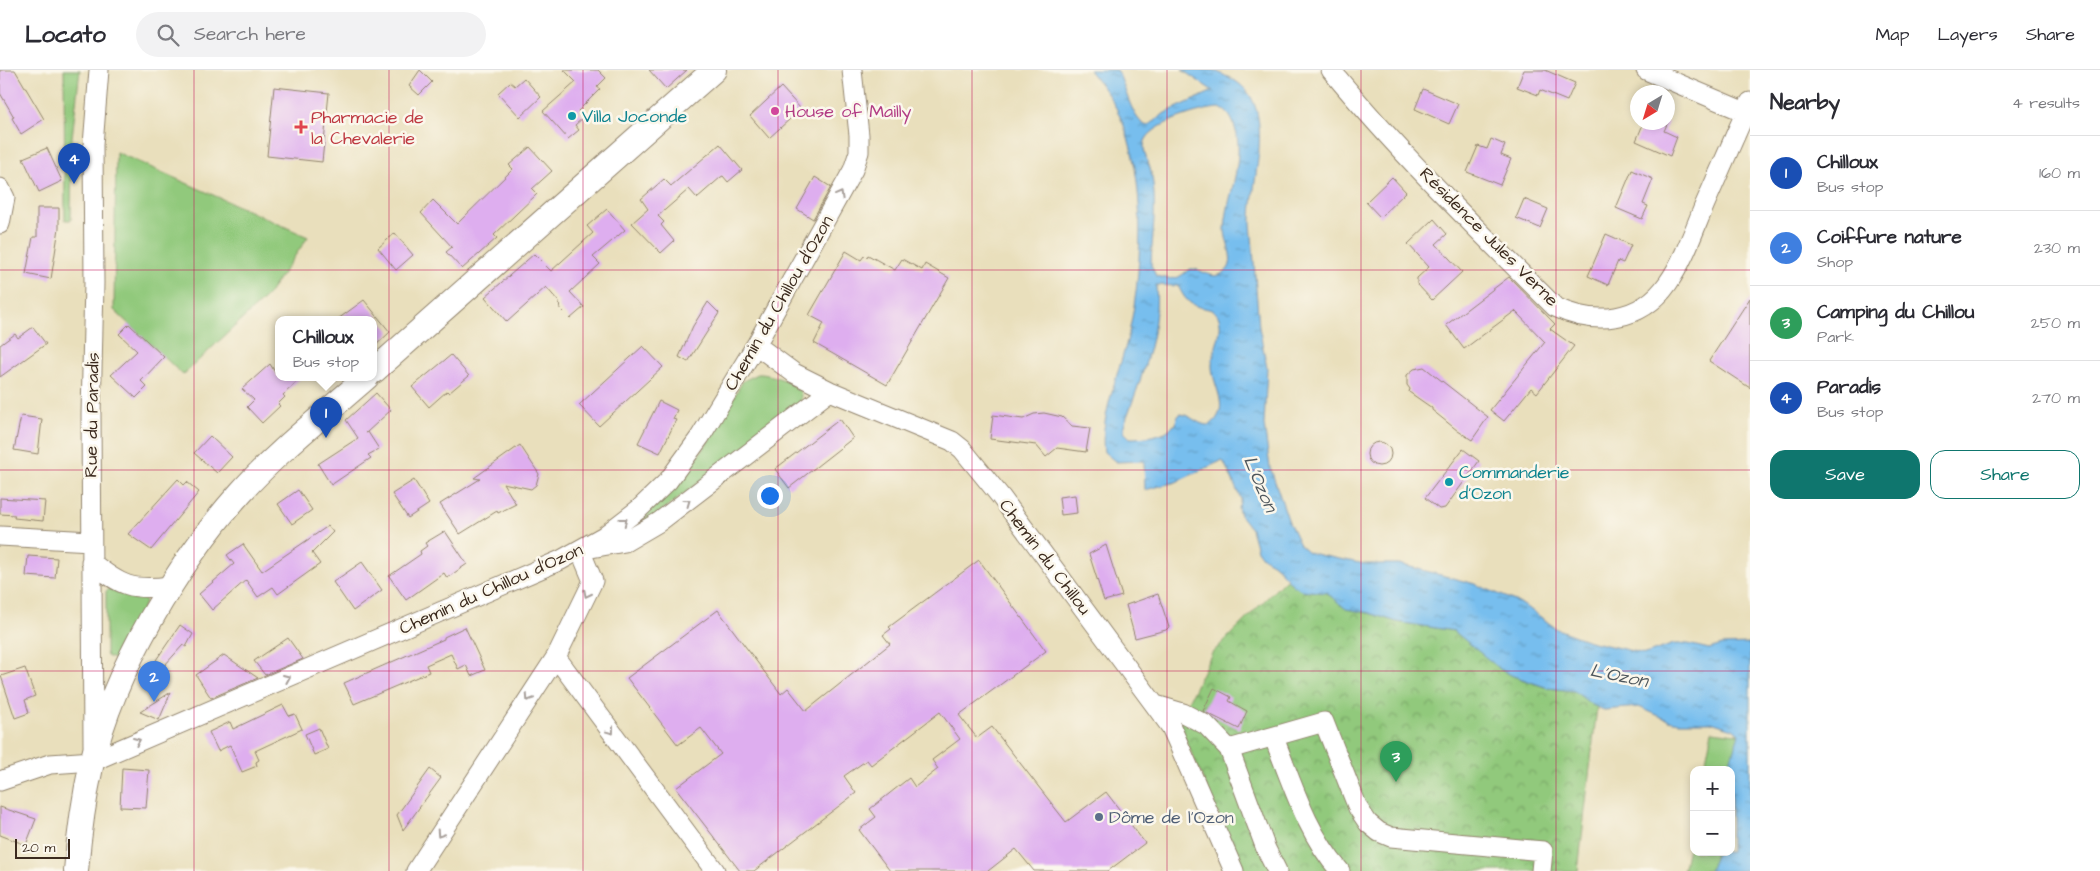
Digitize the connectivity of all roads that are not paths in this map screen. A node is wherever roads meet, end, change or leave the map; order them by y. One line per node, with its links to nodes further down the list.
1 (99, 70): 14 (street, Rue du Paradis)
2 (714, 70): 10 (main road)
3 (852, 70): 9 (street, Chemin du Chillou d'Ozon, one-way to 3)
4 (1331, 70): 6 (street, Résidence Jules Verne)
5 (1646, 70): 6 (street, Résidence Jules Verne)
6 (1748, 107)
7 (0, 188): 8 (street)
8 (0, 224)
9 (756, 344): 12 (street, Chemin du Chillou); 15 (street, Chemin du Chillou d'Ozon, one-way to 9)
10 (377, 368)
11 (362, 381): 17 (main road)
12 (830, 391): 15 (street, one-way to 12); 19 (street, Chemin du Chillou)
13 (0, 536): 14 (street)
14 (91, 541): 16 (street, Rue du Paradis)
15 (580, 550): 18 (street, one-way to 18); 22 (street, Chemin du Chillou d'Ozon, one-way to 15)
16 (91, 562): 17 (street); 22 (street, Rue du Paradis)
17 (170, 586): 22 (main road)
18 (556, 657): 25 (street, one-way to 25); 26 (street, one-way to 26)
19 (1156, 706): 21 (street); 27 (street, Chemin du Chillou)
20 (1274, 738): 21 (street); 29 (street); 30 (street)
21 (1229, 749): 28 (street)
22 (93, 761): 23 (street, Chemin du Chillou d'Ozon); 24 (main road)
23 (0, 781)
24 (76, 871)
25 (416, 871)
26 (716, 871)
27 (1234, 871)
28 (1277, 871)
29 (1340, 871)
30 (1540, 871)

